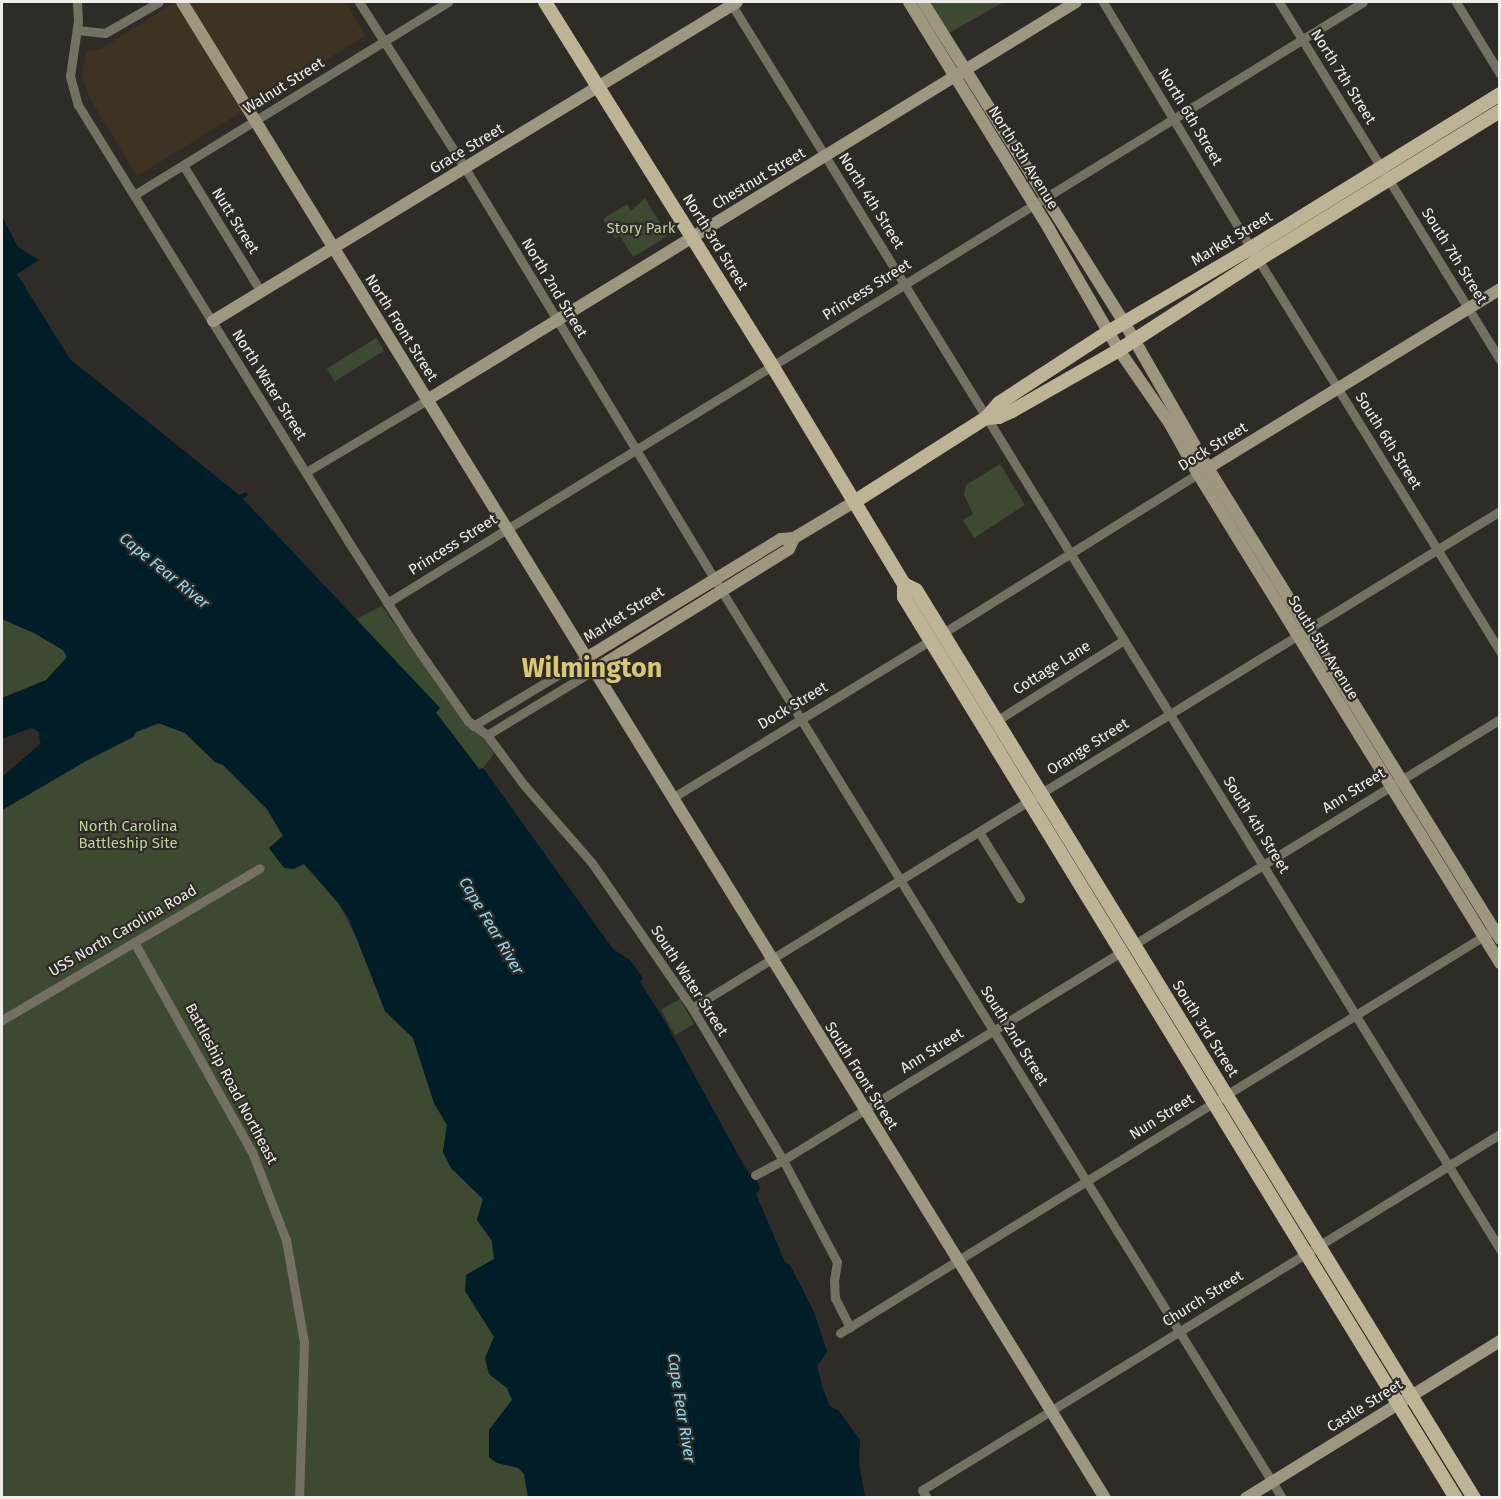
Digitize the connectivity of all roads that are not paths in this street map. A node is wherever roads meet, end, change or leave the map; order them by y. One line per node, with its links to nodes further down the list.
1 (77, 2): 15 (street)
2 (159, 2): 15 (street)
3 (182, 2): 24 (street, North Front Street)
4 (359, 2): 17 (street, North 2nd Street)
5 (448, 2): 17 (street, Walnut Street)
6 (545, 2): 20 (main road, North 3rd Street)
7 (733, 2): 20 (street, Grace Street); 25 (street, North 4th Street)
8 (909, 2): 18 (street, North 5th Avenue)
9 (923, 2): 18 (street)
10 (1076, 2): 18 (street, Chestnut Street)
11 (1103, 2): 23 (street, North 6th Street)
12 (1279, 2): 16 (street, North 7th Street)
13 (1363, 2): 16 (street, Princess Street)
14 (1456, 2): 19 (street)
15 (77, 30): 29 (street, North Water Street)
16 (1302, 39): 23 (street, Princess Street); 28 (street, North 7th Street)
17 (384, 41): 24 (street, Walnut Street); 27 (street, North 2nd Street)
18 (960, 73): 25 (street, Chestnut Street); 30 (street, North 5th Avenue)
19 (1500, 74)
20 (598, 87): 27 (street, Grace Street); 31 (main road, North 3rd Street)
21 (1500, 94): 28 (main road, Market Street)
22 (1500, 111): 28 (main road, Market Street)
23 (1174, 118): 30 (street, Princess Street); 33 (street, North 6th Street)
24 (256, 121): 26 (street, Walnut Street); 32 (street, North Front Street)
25 (826, 156): 31 (street, Chestnut Street); 34 (street, North 4th Street)
26 (183, 165): 29 (street, Walnut Street); 36 (street, Nutt Street)
27 (465, 168): 32 (street, Grace Street); 39 (street, North 2nd Street)
28 (1385, 174): 33 (main road, Market Street); 37 (street, South 7th Street)
29 (134, 195): 38 (street, North Water Street)
30 (1039, 201): 34 (street, Princess Street); 40 (street, North 5th Avenue); 41 (street, North 5th Avenue)
31 (693, 237): 39 (street, Chestnut Street); 45 (main road, North 3rd Street)
32 (334, 248): 36 (street, Grace Street); 47 (street, North Front Street)
33 (1255, 254): 40 (main road, Market Street); 42 (main road, Market Street); 46 (street, South 6th Street)
34 (905, 284): 45 (street, Princess Street); 48 (street, North 4th Street)
35 (1500, 289): 37 (street, Dock Street)
36 (261, 292): 38 (street, Grace Street)
37 (1468, 308): 44 (street, South 7th Street); 46 (street, Dock Street)
38 (213, 321): 51 (street, North Water Street)
39 (556, 321): 47 (street, Chestnut Street); 49 (street, North 2nd Street)
40 (1124, 322): 41 (main road, Market Street); 42 (street, North 5th Avenue)
41 (1108, 332): 43 (street, North 5th Avenue); 48 (main road, Market Street)
42 (1134, 339): 43 (main road, Market Street); 50 (street, South 5th Avenue)
43 (1119, 351): 48 (main road, Market Street); 50 (street, South 5th Avenue)
44 (1500, 360)
45 (772, 367): 49 (street, Princess Street); 52 (main road, North 3rd Street)
46 (1337, 388): 50 (street, Dock Street); 56 (street, South 6th Street)
47 (427, 400): 51 (street); 54 (street, North Front Street)
48 (986, 418): 52 (main road, Market Street); 57 (street, South 4th Street)
49 (636, 449): 54 (street, Princess Street); 58 (street, North 2nd Street)
50 (1203, 471): 57 (street, Dock Street); 61 (street, South 5th Avenue)
51 (306, 472): 60 (street, North Water Street)
52 (854, 502): 55 (street, Market Street); 62 (main road, South 3rd Street)
53 (1500, 511): 56 (street, Orange Street)
54 (507, 529): 60 (street, Princess Street); 65 (street, North Front Street)
55 (794, 538): 58 (street, Market Street); 59 (street, Market Street)
56 (1437, 549): 61 (street, Orange Street); 64 (street, South 6th Street)
57 (1069, 552): 62 (street, Dock Street); 63 (street, South 4th Street)
58 (715, 578): 59 (street, North 2nd Street); 65 (street, Market Street)
59 (722, 590): 66 (street, Market Street); 68 (street, South 2nd Street)
60 (387, 603): 71 (street, North Water Street)
61 (1303, 632): 67 (street, Orange Street); 73 (street, South 5th Avenue)
62 (937, 636): 68 (street, Dock Street); 70 (main road, South 3rd Street); 74 (main road, South 3rd Street)
63 (1124, 640): 67 (street, South 4th Street); 70 (street, Cottage Lane)
64 (1500, 651)
65 (586, 658): 66 (street, North Front Street); 71 (street, Market Street)
66 (594, 670): 72 (street, Market Street); 75 (street, South Front Street)
67 (1169, 714): 74 (street, Orange Street); 77 (street, South 4th Street)
68 (801, 719): 75 (street, Dock Street); 79 (street, South 2nd Street)
69 (1500, 719): 73 (street, Ann Street)
70 (996, 721): 74 (main road, South 3rd Street)
71 (473, 726): 72 (street, North Water Street)
72 (487, 735): 86 (street, South Water Street)
73 (1396, 783): 77 (street, Ann Street); 81 (street, South 5th Avenue)
74 (1035, 797): 76 (street, Orange Street); 83 (main road, South 3rd Street)
75 (672, 798): 84 (street, South Front Street)
76 (979, 832): 79 (street, Orange Street); 80 (street)
77 (1263, 865): 83 (street, Ann Street); 87 (street, South 4th Street)
78 (260, 868): 82 (street, USS North Carolina Road)
79 (900, 880): 84 (street, Orange Street); 89 (street, South 2nd Street)
80 (1020, 898)
81 (1494, 933): 85 (street, South 5th Avenue); 87 (street, Nun Street)
82 (134, 942): 88 (street, USS North Carolina Road); 108 (street, Battleship Road Northeast)
83 (1128, 948): 89 (street, Ann Street); 90 (main road, South 3rd Street)
84 (771, 959): 86 (street, Orange Street); 91 (street, South Front Street)
85 (1500, 963)
86 (692, 1008): 93 (street, South Water Street)
87 (1355, 1015): 90 (street, Nun Street); 94 (street, South 4th Street)
88 (2, 1020)
89 (993, 1031): 91 (street, Ann Street); 96 (street, South 2nd Street)
90 (1221, 1098): 96 (street, Nun Street); 97 (main road, South 3rd Street)
91 (865, 1110): 93 (street, Ann Street); 99 (street, South Front Street)
92 (1500, 1134): 94 (street, Church Street)
93 (783, 1160): 95 (street, Ann Street); 100 (street, South Water Street)
94 (1448, 1166): 97 (street, Church Street); 98 (street, South 4th Street)
95 (755, 1175)
96 (1086, 1181): 99 (street, Nun Street); 101 (street, South 2nd Street)
97 (1313, 1249): 101 (street, Church Street); 104 (main road, South 3rd Street)
98 (1500, 1249)
99 (958, 1260): 100 (street, Nun Street); 105 (street, South Front Street)
100 (850, 1327): 102 (street, Nun Street)
101 (1179, 1331): 105 (street, Church Street); 106 (street, South 2nd Street)
102 (840, 1333)
103 (1500, 1341): 104 (street, Castle Street)
104 (1405, 1399): 106 (street, Castle Street); 112 (main road, South 3rd Street); 113 (main road, South 3rd Street)
105 (1051, 1410): 107 (street, Church Street); 109 (street, South Front Street)
106 (1272, 1481): 110 (street, Castle Street); 111 (street, South 2nd Street)
107 (925, 1493)
108 (299, 1497)
109 (1104, 1497)
110 (1246, 1497)
111 (1282, 1497)
112 (1456, 1497)
113 (1474, 1497)

